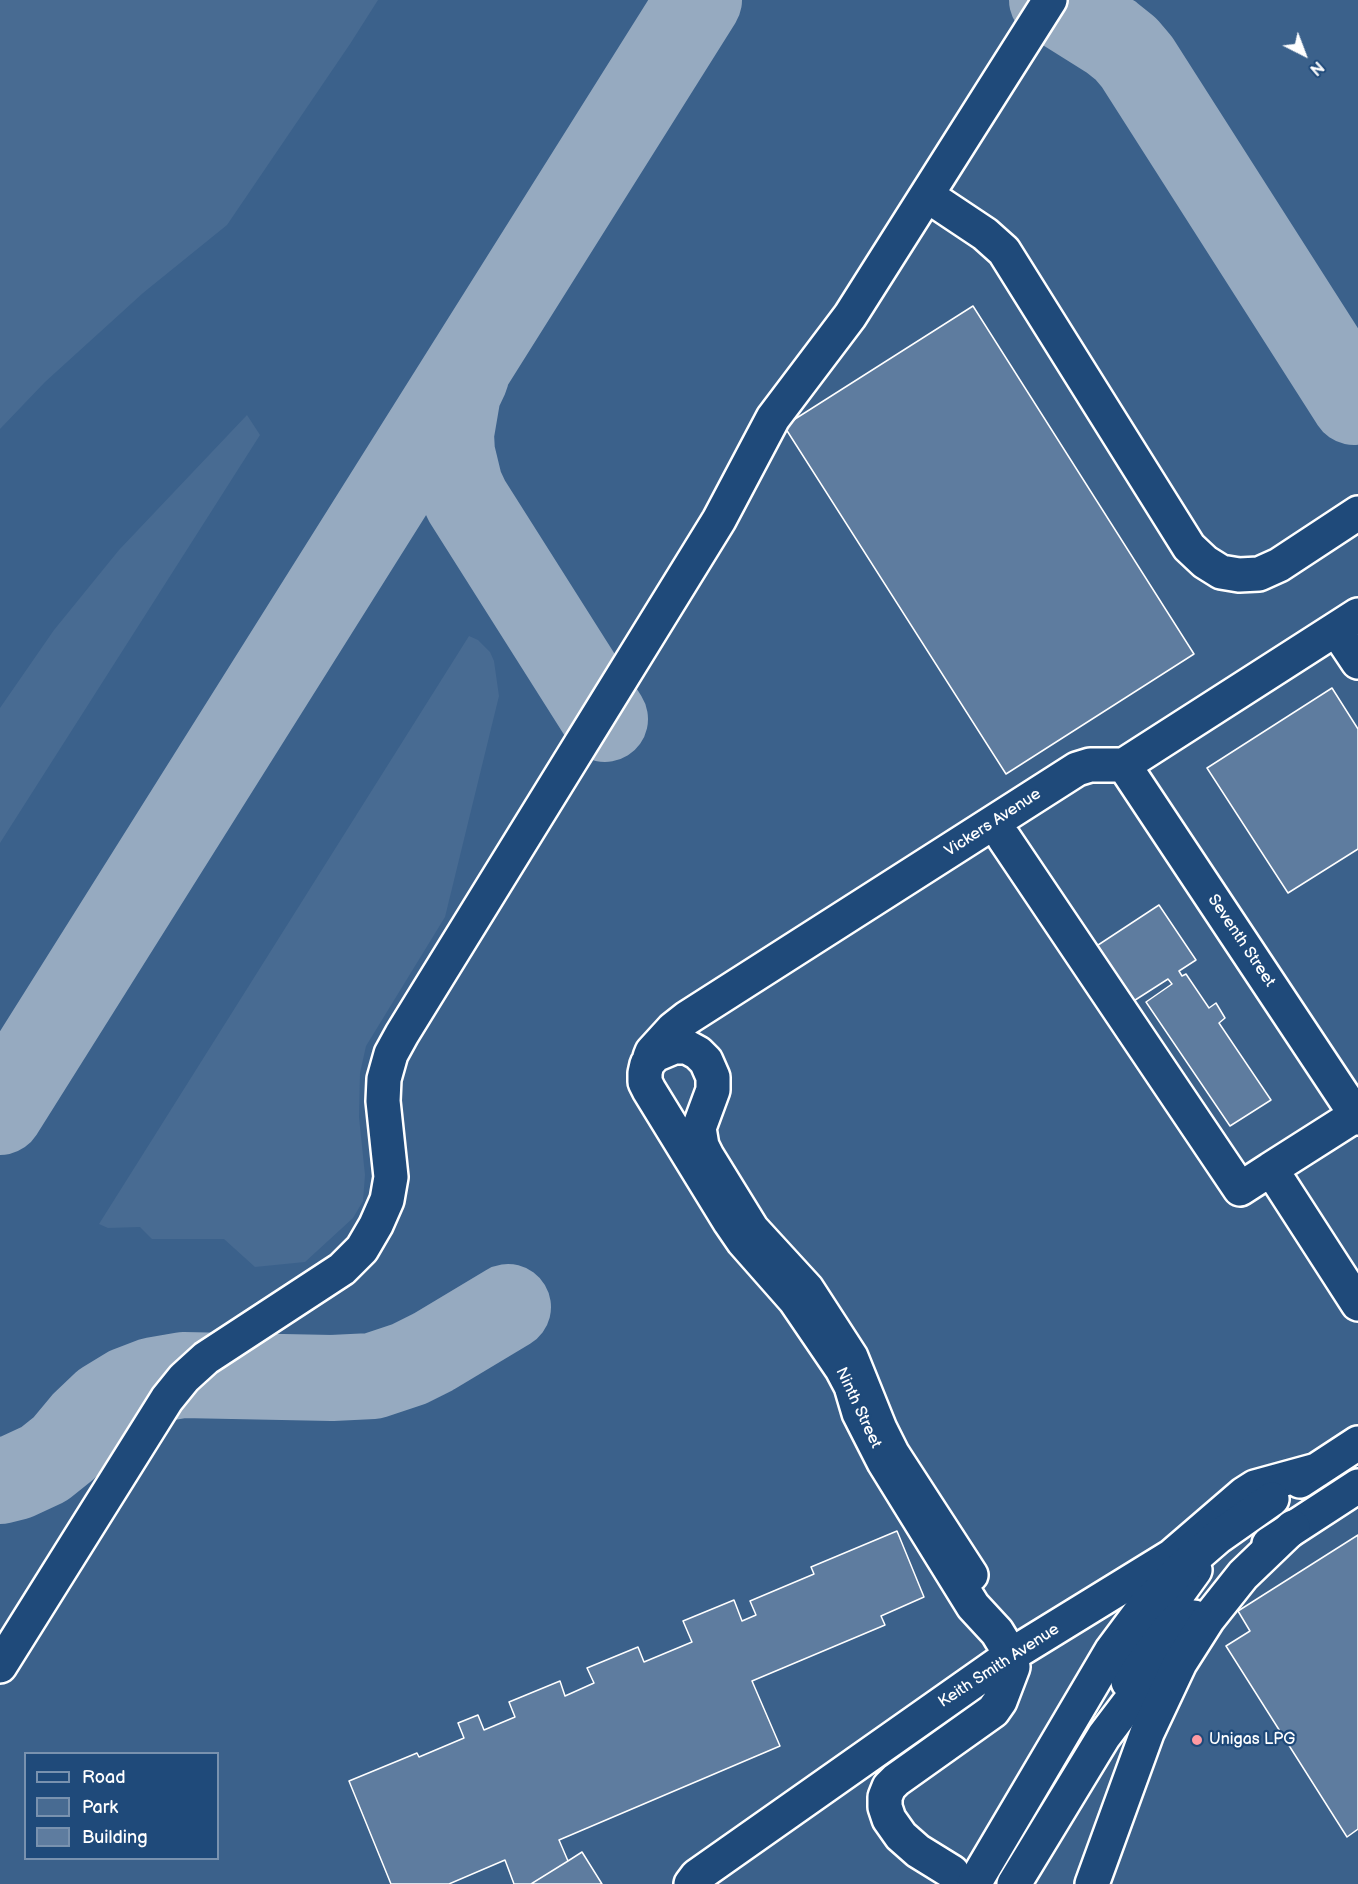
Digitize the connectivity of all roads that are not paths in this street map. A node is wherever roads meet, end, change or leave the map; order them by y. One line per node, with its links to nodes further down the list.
1 (1050, 0): 2 (main road)
2 (928, 196): 3 (main road); 19 (main road)
3 (1358, 513)
4 (1347, 622): 5 (main road); 6 (main road)
5 (1358, 662)
6 (1124, 765): 8 (main road, Vickers Avenue); 9 (main road, Seventh Street)
7 (1004, 838): 10 (main road)
8 (647, 1064): 17 (main road); 18 (main road, Ninth Street)
9 (1357, 1116): 10 (main road)
10 (1271, 1169): 11 (main road)
11 (1358, 1304)
12 (1358, 1436): 13 (main road)
13 (1336, 1457): 15 (main road); 18 (main road, Keith Smith Avenue)
14 (1358, 1486): 16 (main road)
15 (1272, 1499): 20 (main road); 21 (main road)
16 (1293, 1527): 20 (main road); 24 (main road)
17 (971, 1575)
18 (1011, 1655): 21 (main road); 22 (main road, Keith Smith Avenue)
19 (0, 1666)
20 (1104, 1736): 23 (main road)
21 (969, 1875)
22 (691, 1884)
23 (1014, 1884)
24 (1092, 1884)

